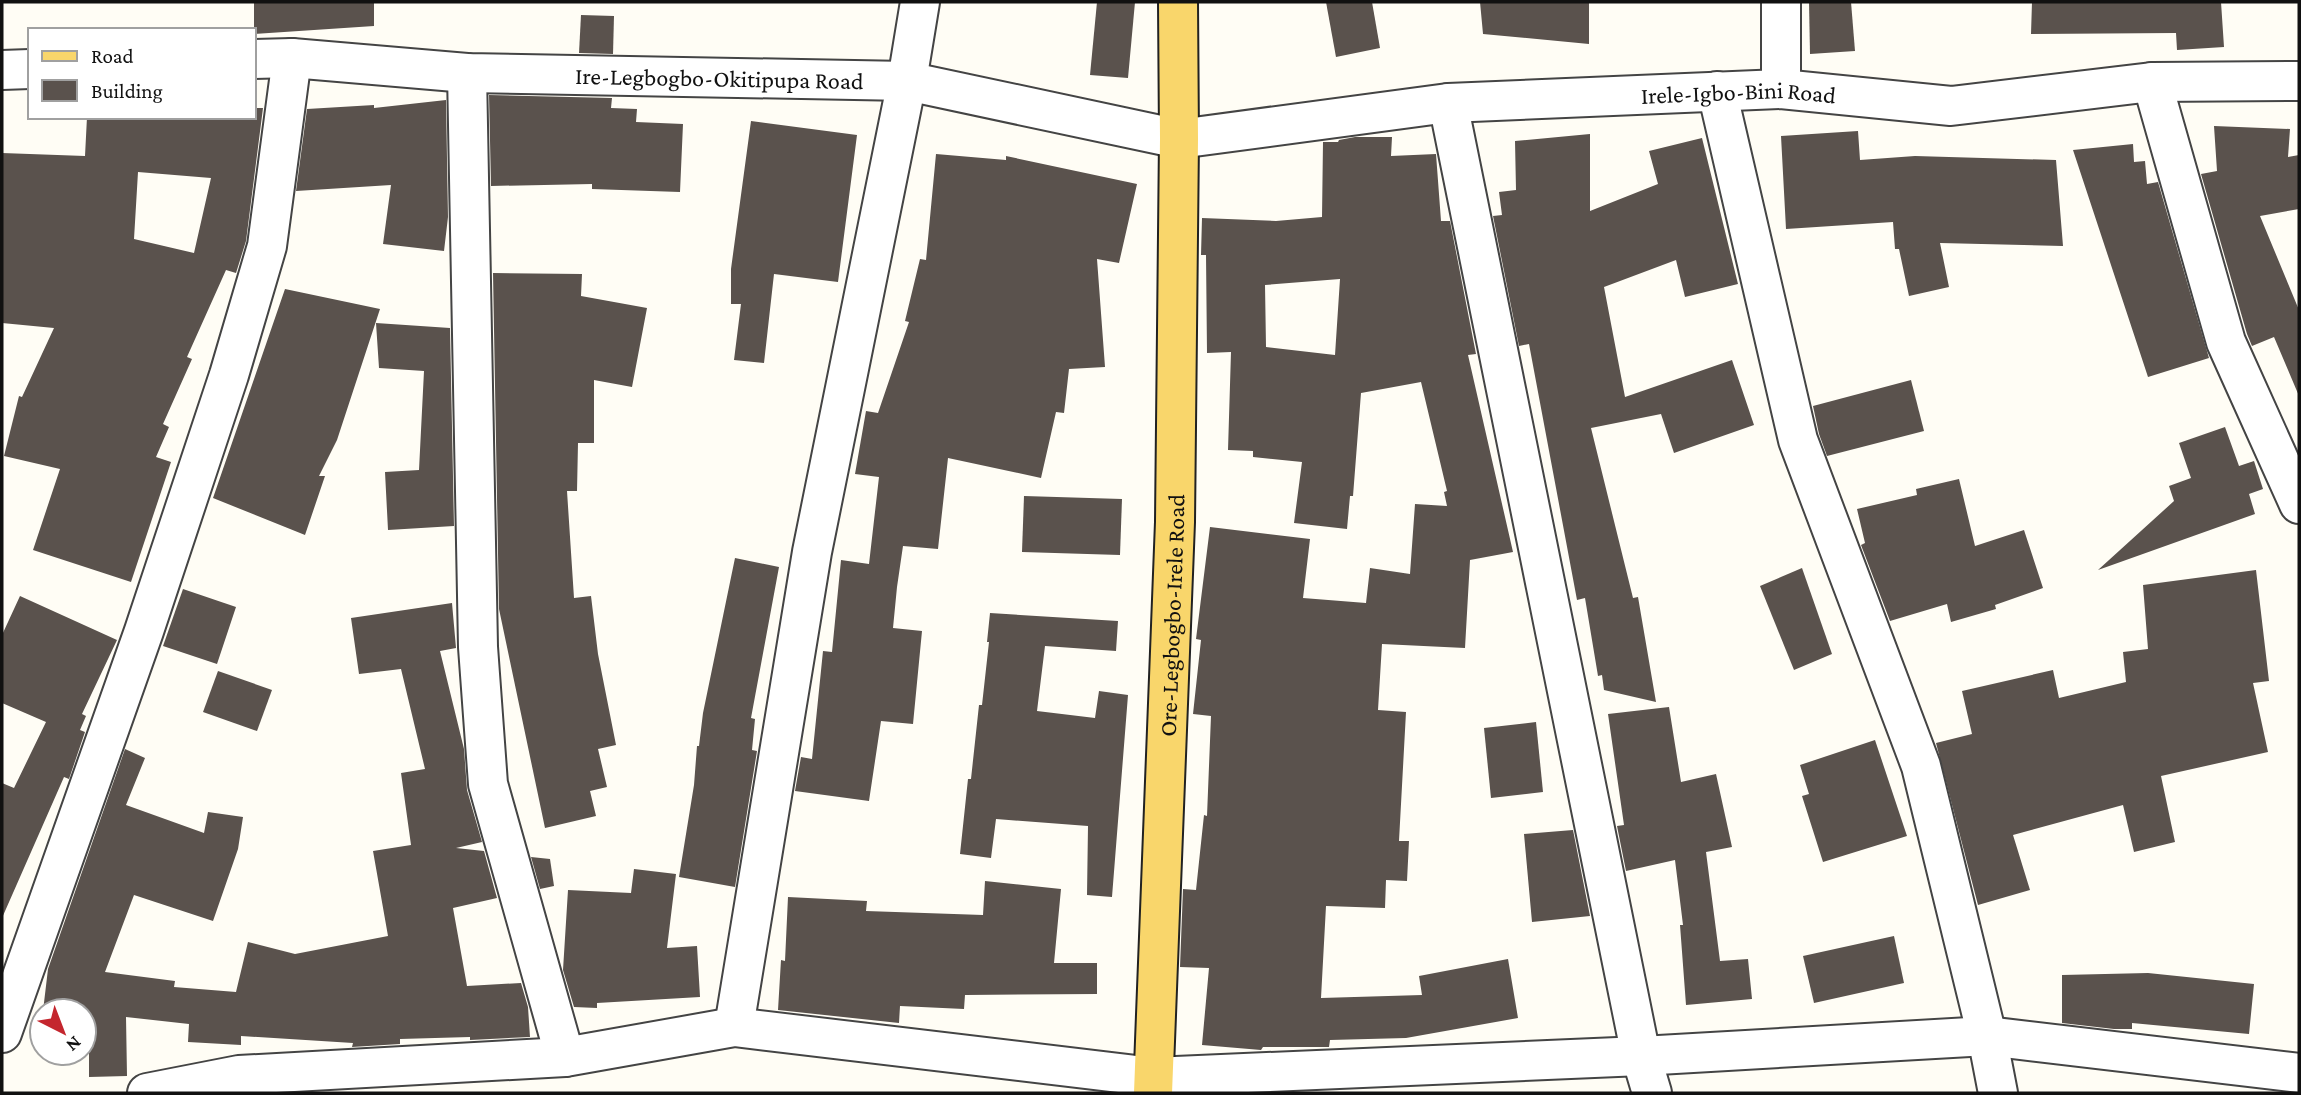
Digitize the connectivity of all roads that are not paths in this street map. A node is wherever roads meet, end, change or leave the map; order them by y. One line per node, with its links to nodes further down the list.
1 (920, 2): 9 (street)
2 (1178, 2): 15 (main road, Ore-Legbogbo-Irele Road)
3 (1782, 2): 12 (street)
4 (292, 58): 5 (street, Ire-Legbogbo-Okitipupa Road); 8 (street, Ire-Legbogbo-Okitipupa Road); 18 (street)
5 (256, 59)
6 (28, 69): 7 (street)
7 (2, 71)
8 (467, 73): 9 (street, Ire-Legbogbo-Okitipupa Road); 21 (street)
9 (907, 80): 15 (street, Ire-Legbogbo-Okitipupa Road); 17 (street)
10 (2299, 81): 11 (street, Irele-Igbo-Bini Road)
11 (2152, 82): 12 (street, Irele-Igbo-Bini Road); 16 (street)
12 (1781, 89): 13 (street, Irele-Igbo-Bini Road)
13 (1717, 91): 14 (street, Irele-Igbo-Bini Road); 19 (street)
14 (1448, 103): 15 (street, Irele-Igbo-Bini Road); 20 (street)
15 (1179, 139): 24 (main road, Ore-Legbogbo-Irele Road)
16 (2299, 504)
17 (734, 1027): 21 (street); 24 (street)
18 (2, 1033)
19 (1987, 1036): 20 (street); 22 (street); 27 (street)
20 (1641, 1056): 24 (street); 26 (street)
21 (565, 1057): 23 (street)
22 (2299, 1073)
23 (239, 1084): 25 (street)
24 (1153, 1085)
25 (146, 1093)
26 (1652, 1093)
27 (1998, 1093)

